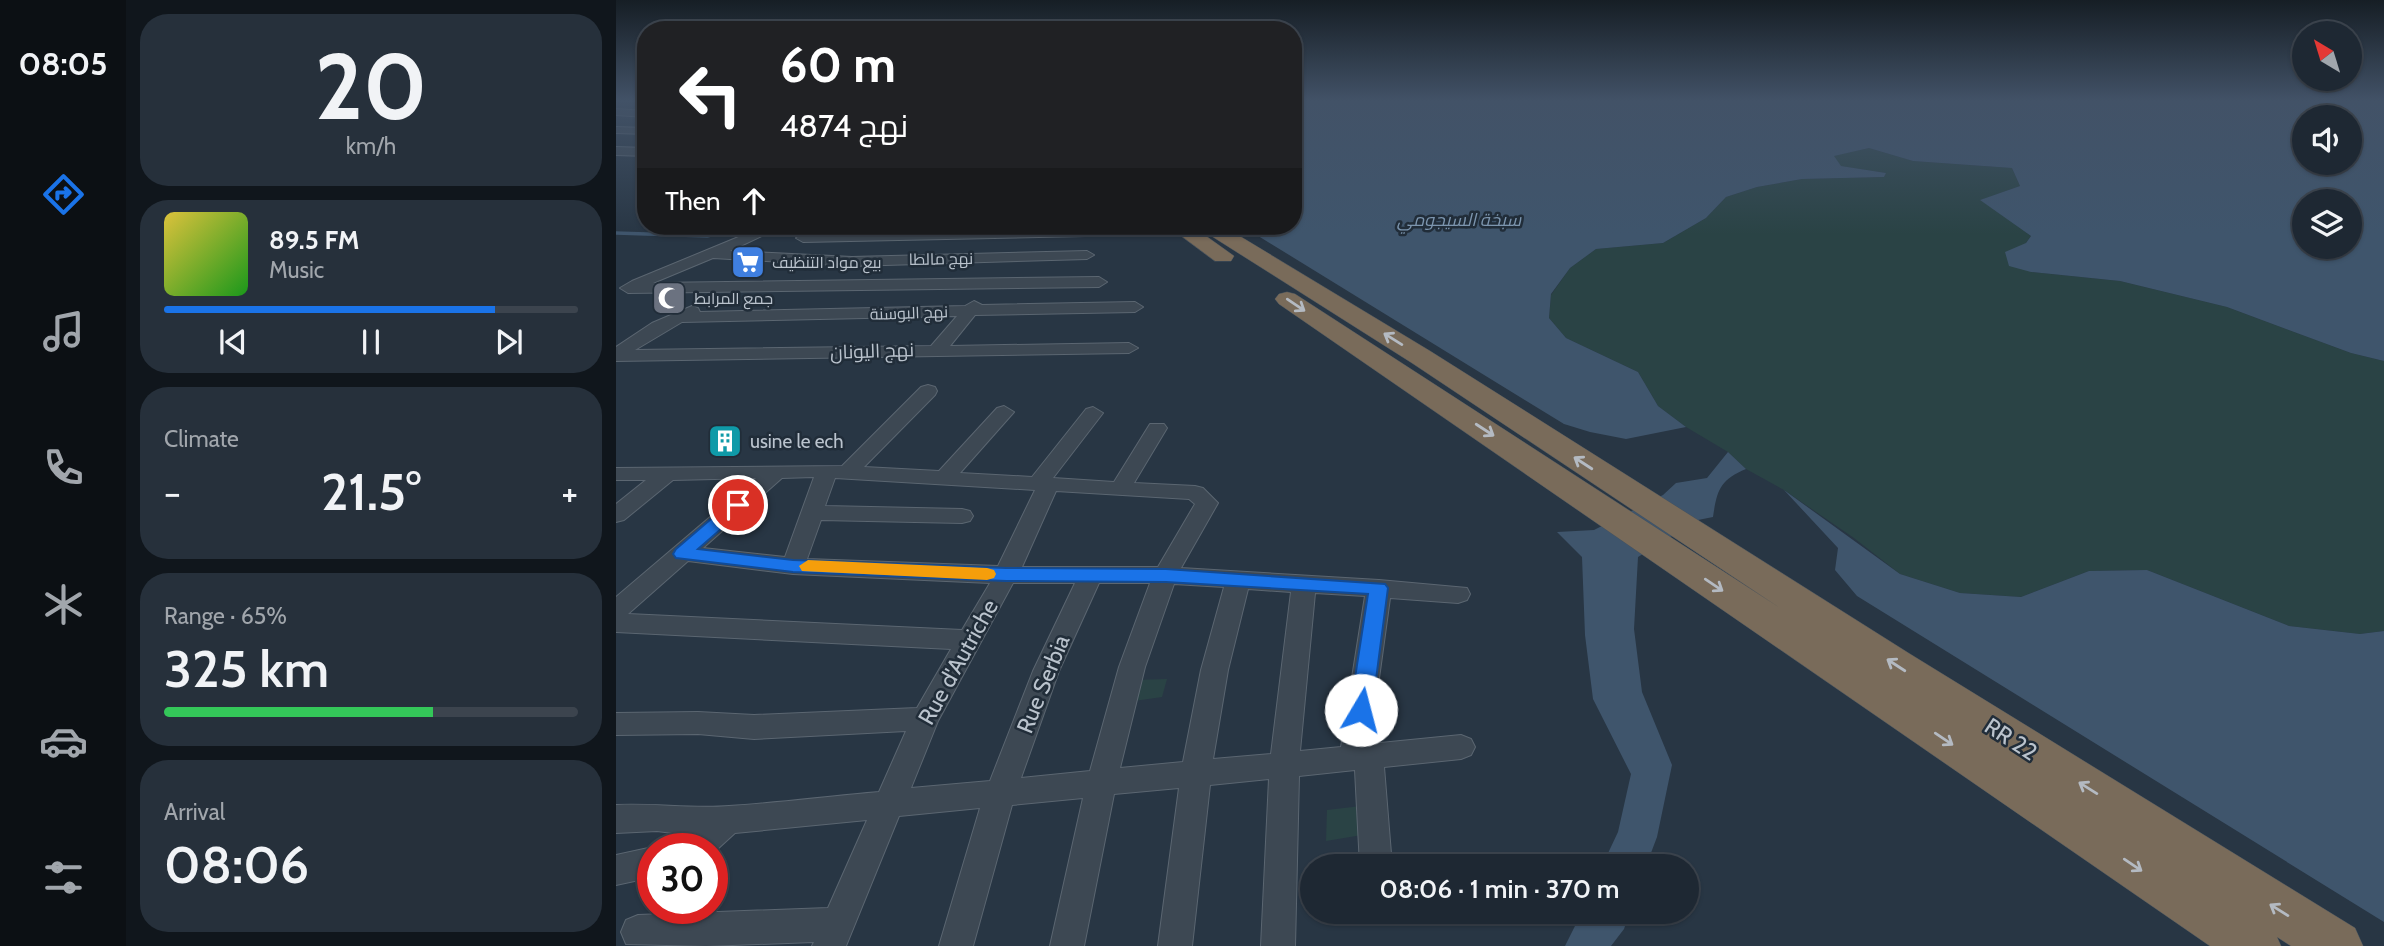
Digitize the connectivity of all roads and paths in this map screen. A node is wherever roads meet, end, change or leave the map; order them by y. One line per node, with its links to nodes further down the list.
1 (616, 151): 2 (street)
2 (637, 152)
3 (754, 235): 9 (street)
4 (808, 235): 8 (street)
5 (882, 235): 8 (street)
6 (1191, 235): 39 (highway, one-way to 39)
7 (1224, 235): 39 (highway, one-way to 7)
8 (803, 238): 12 (street)
9 (711, 253): 12 (street, نهج مالطا); 16 (street)
10 (1087, 255): 11 (street, نهج مالطا)
11 (1014, 257): 12 (street, نهج مالطا); 13 (street)
12 (767, 260): 15 (street)
13 (994, 282): 14 (street); 15 (street); 18 (street)
14 (1099, 282)
15 (725, 288): 16 (street); 19 (street)
16 (622, 291)
17 (1135, 307): 18 (street, نهج البوسنة)
18 (969, 311): 19 (street, نهج البوسنة); 23 (street)
19 (683, 317): 21 (street)
20 (616, 334): 21 (street)
21 (647, 334): 24 (street)
22 (1129, 348): 23 (street, نهج اليونان)
23 (937, 349): 24 (street, نهج اليونان)
24 (616, 356)
25 (928, 391): 30 (street)
26 (1004, 412): 33 (street)
27 (1093, 412): 34 (street, Rue d'Autriche)
28 (1157, 428): 35 (street)
29 (776, 472): 30 (street); 31 (street); 40 (street)
30 (837, 472): 33 (street); 36 (street)
31 (668, 473): 32 (street); 37 (street)
32 (616, 474)
33 (944, 478): 34 (street)
34 (1044, 484): 35 (street); 42 (street, Rue d'Autriche)
35 (1121, 489): 44 (street)
36 (812, 513): 38 (street); 41 (street)
37 (616, 515)
38 (962, 516)
39 (1672, 538): 72 (highway, one-way to 72); 73 (highway, RR 22, one-way to 39)
40 (682, 554): 41 (street); 49 (street)
41 (793, 566): 42 (street)
42 (1006, 575): 43 (street); 50 (street, Rue d'Autriche)
43 (1090, 576): 44 (street); 58 (street, Rue Serbia)
44 (1166, 576): 45 (street); 57 (street)
45 (1238, 580): 46 (street); 56 (street)
46 (1304, 586): 47 (street); 55 (street)
47 (1379, 588): 48 (street); 54 (street)
48 (1458, 594)
49 (618, 623): 50 (street)
50 (967, 640): 51 (street, Rue d'Autriche)
51 (925, 719): 52 (street); 59 (street, Rue d'Autriche)
52 (616, 724)
53 (1461, 747): 54 (street)
54 (1362, 757): 55 (street); 63 (street)
55 (1284, 765): 56 (street); 71 (street)
56 (1195, 774): 57 (street); 70 (street)
57 (1100, 783): 58 (street); 69 (street)
58 (1000, 793): 59 (street); 68 (street, Rue Serbia)
59 (888, 803): 61 (street); 67 (street, Rue d'Autriche)
60 (616, 819): 61 (street)
61 (728, 820): 62 (street)
62 (713, 833)
63 (1374, 854)
64 (637, 865): 65 (street)
65 (616, 870)
66 (638, 932): 67 (street)
67 (833, 935)
68 (956, 946)
69 (1067, 946)
70 (1175, 946)
71 (1278, 946)
72 (2255, 946)
73 (2337, 946)

